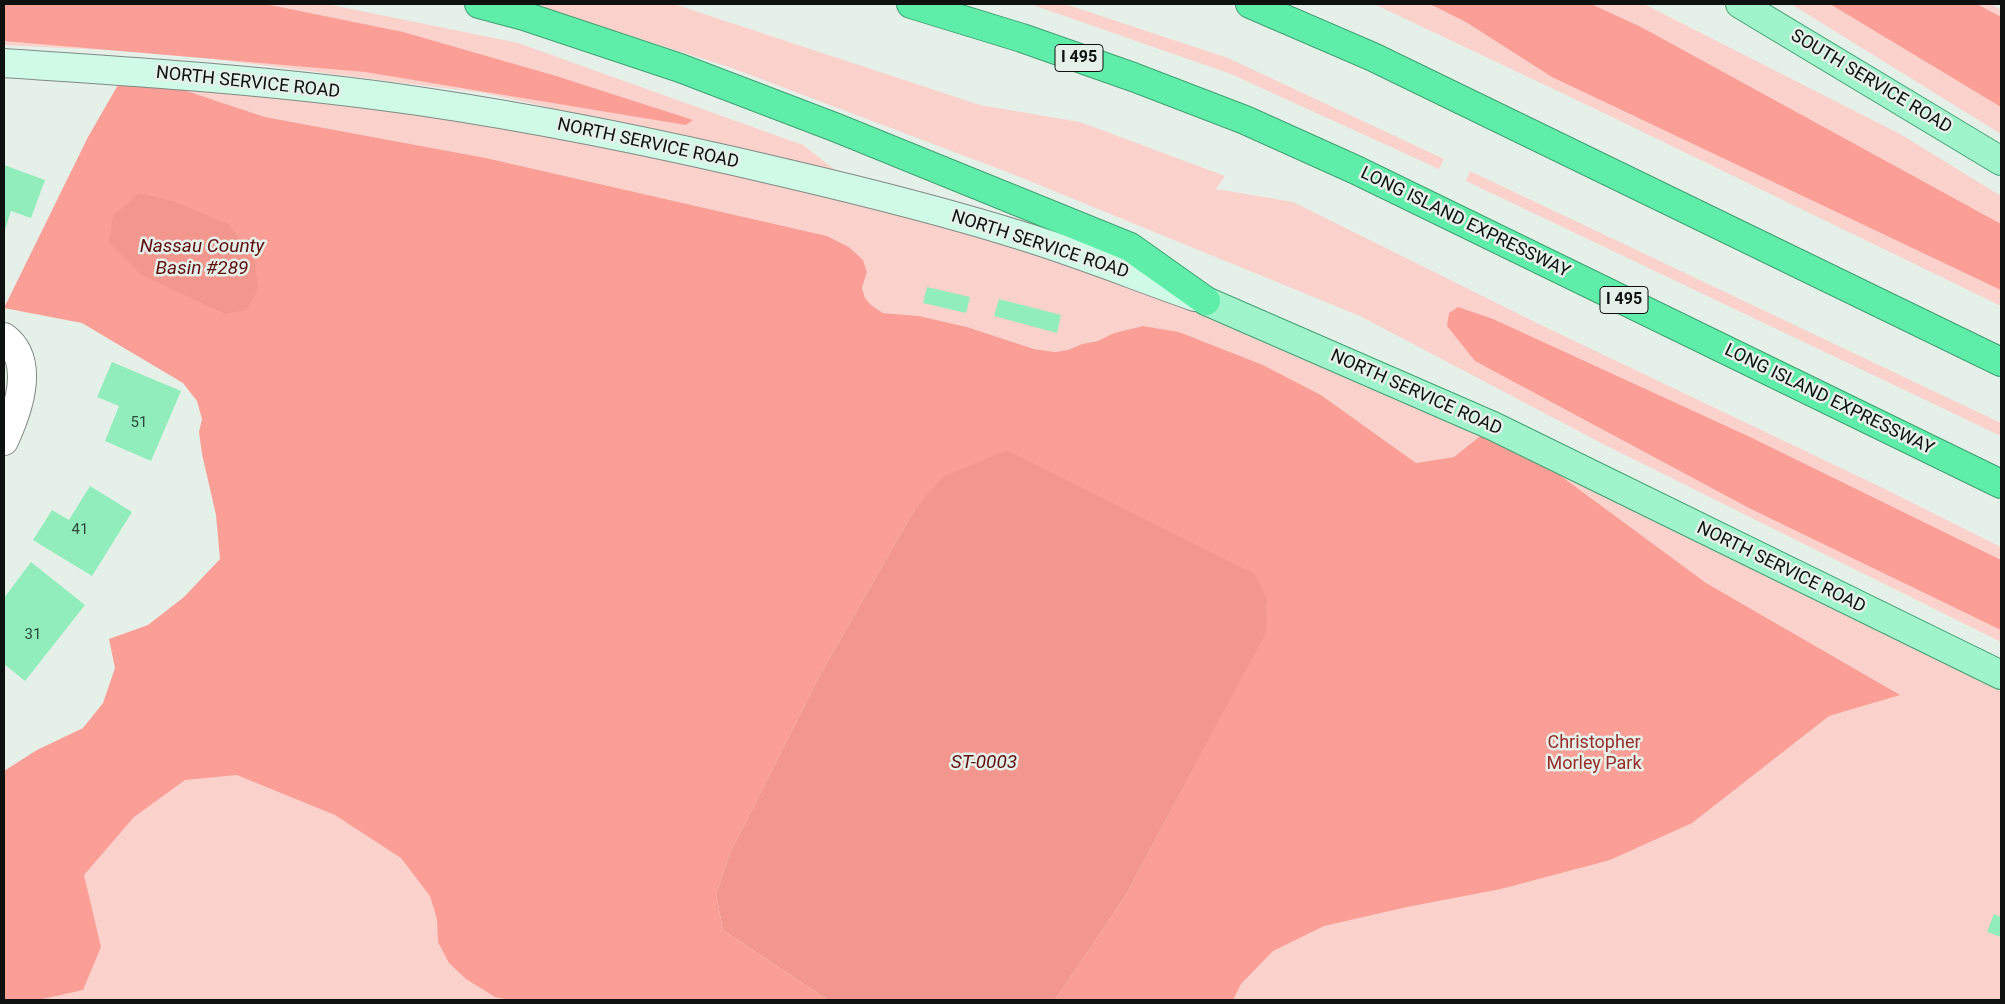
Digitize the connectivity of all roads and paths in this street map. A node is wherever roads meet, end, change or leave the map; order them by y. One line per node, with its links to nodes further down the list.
1 (479, 4): 7 (highway)
2 (911, 4): 11 (highway, LONG ISLAND EXPRESSWAY / I 495)
3 (1250, 4): 9 (highway)
4 (1740, 4): 6 (main road, SOUTH SERVICE ROAD)
5 (4, 63): 7 (main road, NORTH SERVICE ROAD)
6 (2001, 161)
7 (1206, 301): 12 (main road, NORTH SERVICE ROAD)
8 (4, 337): 10 (street)
9 (2001, 362)
10 (4, 441)
11 (2001, 484)
12 (2001, 675)

